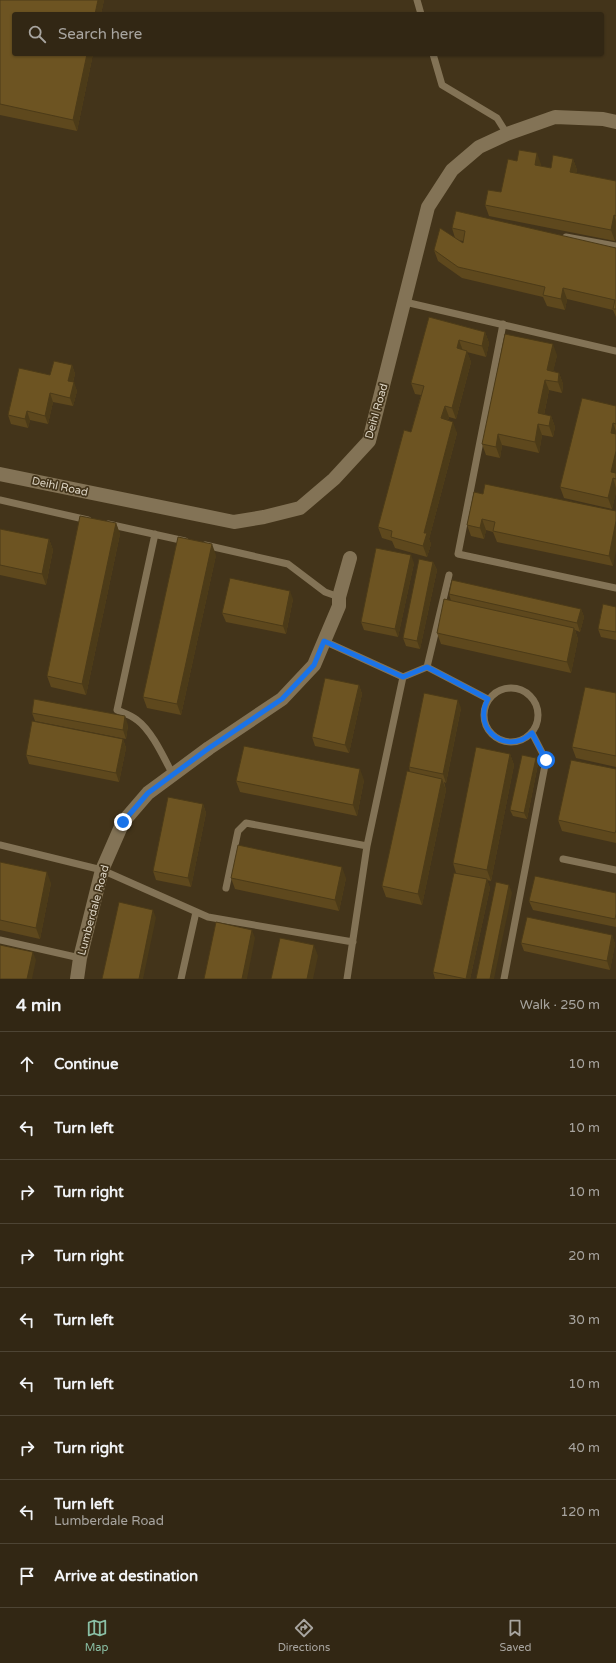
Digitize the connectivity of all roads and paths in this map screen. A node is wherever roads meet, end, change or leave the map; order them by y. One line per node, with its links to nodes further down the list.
1 (417, 0): 2 (lane)
2 (420, 12)
3 (434, 56): 5 (lane)
4 (616, 122): 5 (street, Deihl Road)
5 (507, 134): 8 (street, Deihl Road)
6 (556, 235): 7 (lane)
7 (616, 246)
8 (405, 302): 9 (lane); 11 (street, Deihl Road)
9 (503, 324): 10 (lane); 18 (lane)
10 (616, 351)
11 (0, 474)
12 (0, 500): 13 (lane)
13 (93, 521)
14 (101, 522): 15 (lane)
15 (154, 534): 19 (lane); 25 (lane)
16 (350, 558): 19 (street, Lumberdale Road)
17 (449, 575): 21 (lane)
18 (616, 588)
19 (339, 597): 20 (street, Lumberdale Road)
20 (324, 641): 22 (lane); 25 (street, Lumberdale Road)
21 (427, 667): 22 (lane); 23 (lane)
22 (403, 677): 27 (lane)
23 (488, 699): 24 (lane); 24 (lane)
24 (532, 733): 39 (lane)
25 (173, 775): 29 (street, Lumberdale Road)
26 (0, 845): 29 (lane)
27 (367, 846): 31 (lane); 34 (lane)
28 (563, 859): 30 (lane)
29 (102, 870): 32 (lane); 35 (street, Lumberdale Road)
30 (616, 870)
31 (226, 888)
32 (196, 912): 34 (lane); 37 (lane)
33 (0, 940): 35 (lane)
34 (353, 942): 38 (lane)
35 (80, 958): 36 (street, Lumberdale Road)
36 (77, 979)
37 (181, 979)
38 (347, 979)
39 (504, 979)

